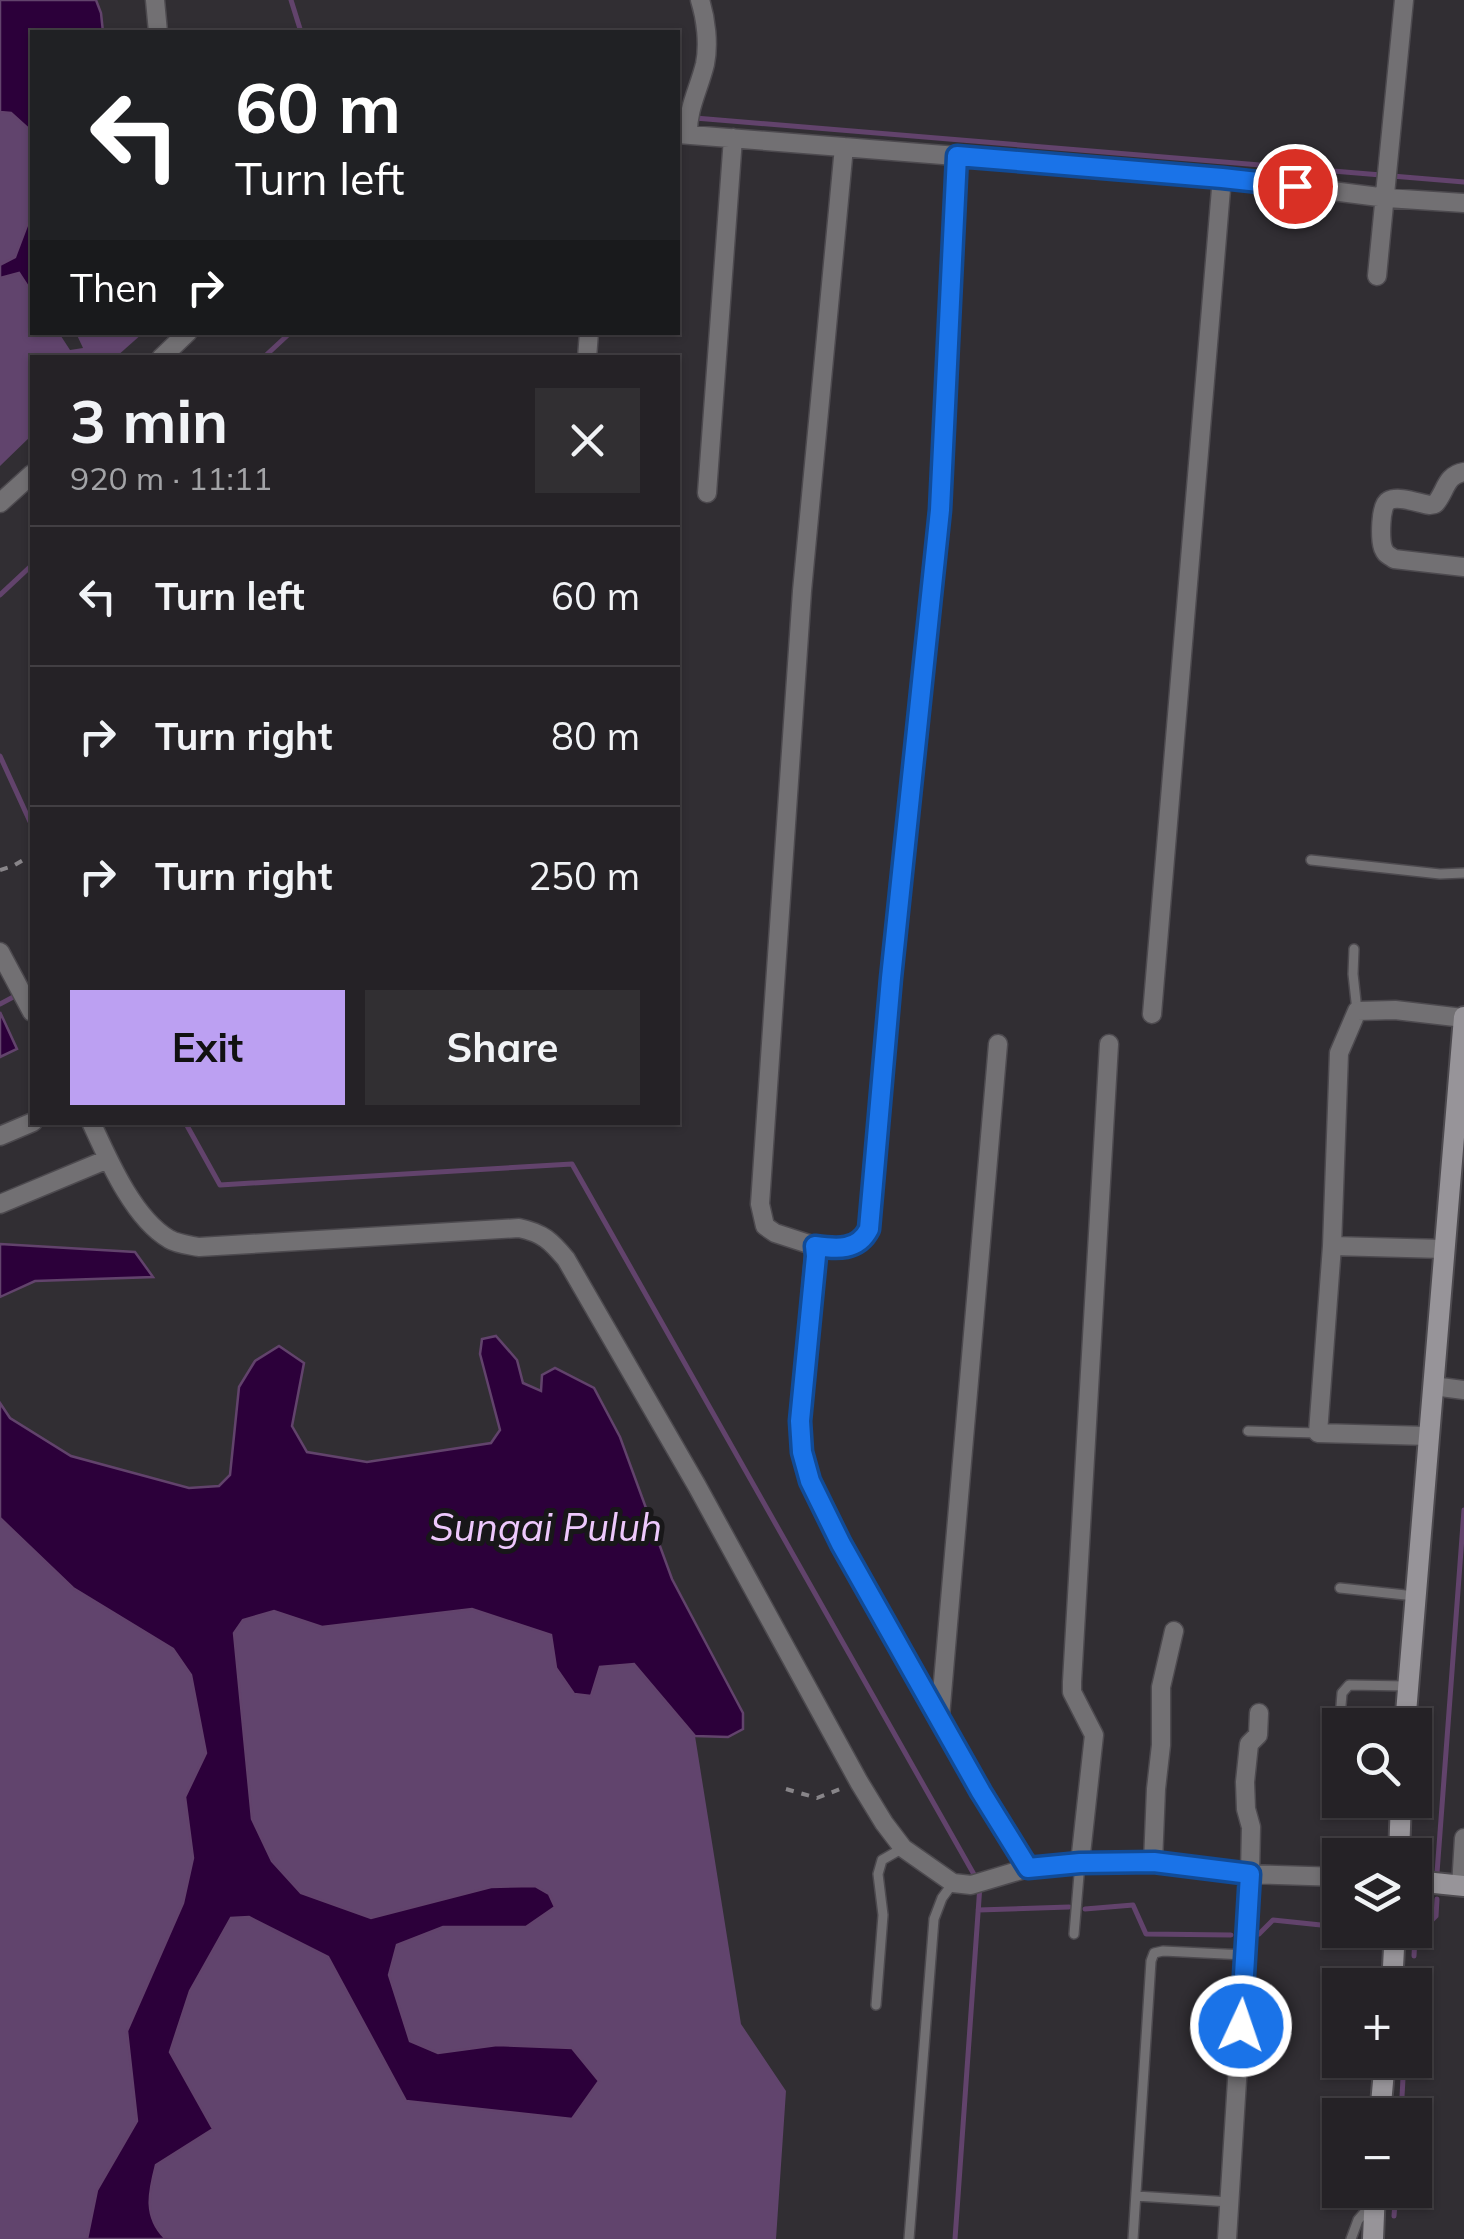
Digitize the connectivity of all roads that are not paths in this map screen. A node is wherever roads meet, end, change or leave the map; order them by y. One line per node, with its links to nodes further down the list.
1 (155, 0): 4 (street)
2 (700, 0): 5 (street)
3 (1404, 0): 10 (street)
4 (158, 30)
5 (684, 132): 6 (street)
6 (733, 138): 7 (street); 17 (street)
7 (844, 147): 8 (street); 36 (street)
8 (957, 156): 9 (street); 36 (street)
9 (1222, 178): 10 (street); 26 (street)
10 (1387, 193): 11 (street); 12 (street)
11 (1464, 203)
12 (1377, 276)
13 (185, 335): 14 (street)
14 (163, 355)
15 (1464, 472): 19 (street)
16 (30, 476): 18 (street)
17 (707, 493)
18 (0, 503)
19 (1464, 567)
20 (1310, 860): 21 (lane)
21 (1464, 873)
22 (1354, 948): 25 (lane)
23 (3, 959): 24 (street)
24 (30, 1007)
25 (1357, 1011): 27 (street); 37 (street)
26 (1152, 1014)
27 (1464, 1018): 35 (street)
28 (998, 1044): 51 (street)
29 (1109, 1044): 55 (street)
30 (30, 1123): 32 (street)
31 (92, 1125): 33 (street)
32 (0, 1136)
33 (108, 1158): 34 (street); 53 (street)
34 (0, 1204)
35 (1456, 1218): 38 (street)
36 (815, 1246): 51 (street)
37 (1332, 1246): 38 (street); 42 (street)
38 (1444, 1249): 39 (street)
39 (1433, 1386): 40 (street); 43 (street)
40 (1464, 1390)
41 (1248, 1431): 42 (lane)
42 (1318, 1433): 43 (street)
43 (1428, 1436): 45 (street)
44 (1340, 1588): 45 (lane)
45 (1415, 1596): 47 (street)
46 (1174, 1631): 54 (street)
47 (1407, 1686): 48 (lane); 49 (street)
48 (1341, 1708)
49 (1406, 1708)
50 (1259, 1713): 57 (street)
51 (940, 1717): 56 (street)
52 (1464, 1838): 61 (street)
53 (903, 1848): 60 (street); 64 (lane)
54 (1154, 1862): 55 (street); 57 (street)
55 (1080, 1863): 56 (street); 62 (lane)
56 (1028, 1868): 60 (street)
57 (1250, 1874): 58 (street); 63 (street)
58 (1322, 1877)
59 (1432, 1883): 61 (street)
60 (962, 1884): 69 (lane)
61 (1462, 1886)
62 (1074, 1934)
63 (1245, 1955): 65 (lane); 66 (street)
64 (876, 2005)
65 (1136, 2196): 66 (lane); 70 (lane)
66 (1230, 2202): 71 (street)
67 (1366, 2208): 72 (lane)
68 (1374, 2208): 73 (street)
69 (909, 2239)
70 (1133, 2239)
71 (1227, 2239)
72 (1350, 2239)
73 (1373, 2239)

